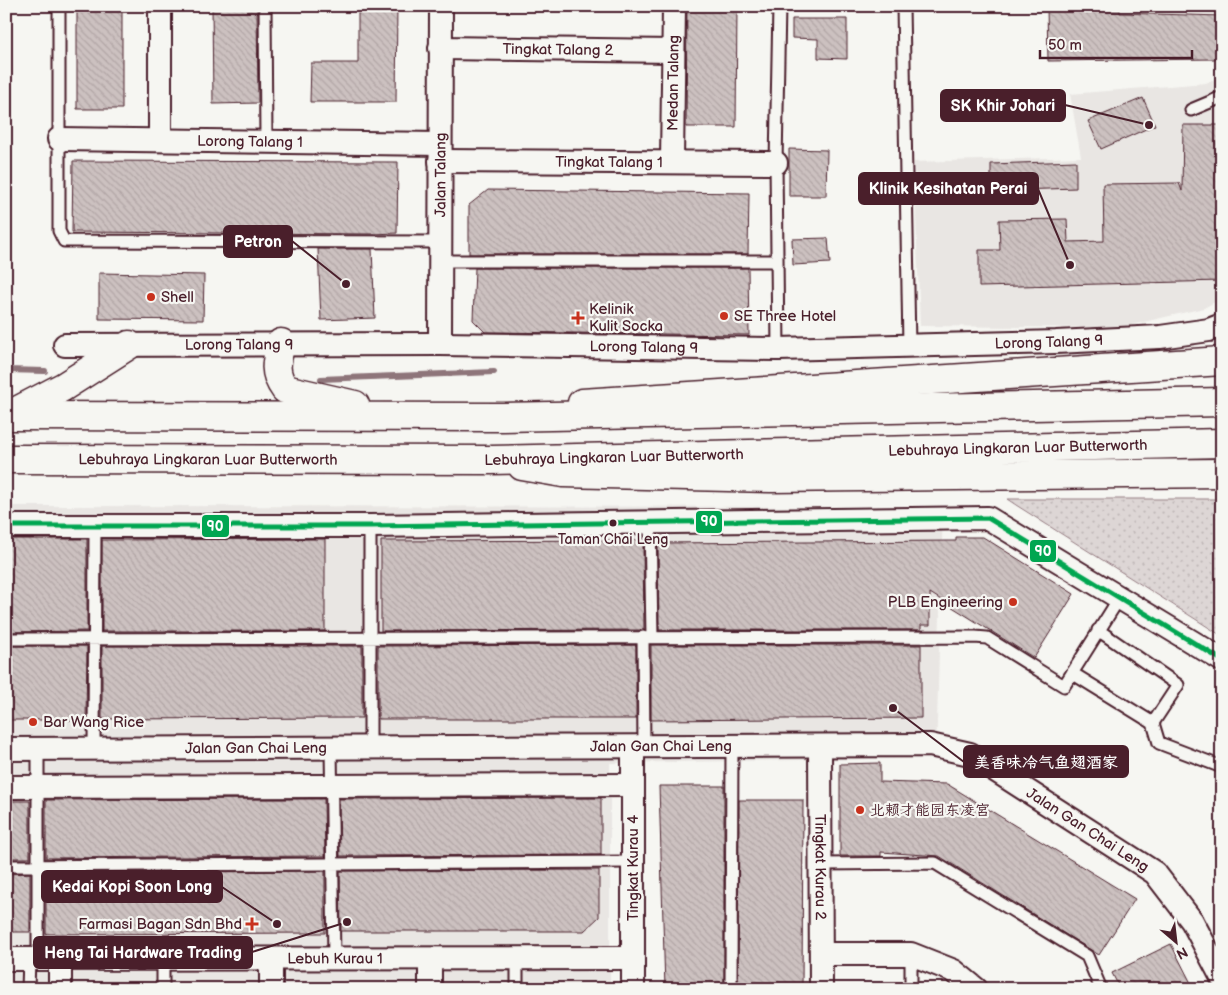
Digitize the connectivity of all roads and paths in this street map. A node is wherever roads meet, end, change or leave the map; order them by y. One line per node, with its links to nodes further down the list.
1 (59, 6): 12 (lane)
2 (160, 6): 13 (street)
3 (265, 6): 14 (lane)
4 (441, 6): 8 (street, Jalan Talang)
5 (674, 6): 9 (street, Medan Talang)
6 (779, 6): 17 (lane)
7 (903, 6): 25 (lane)
8 (440, 48): 9 (street, Tingkat Talang 2); 15 (street, Jalan Talang)
9 (673, 52): 16 (street, Medan Talang)
10 (1222, 97): 11 (lane)
11 (1191, 110)
12 (59, 139): 13 (street, Lorong Talang 1); 18 (lane)
13 (160, 140): 14 (street, Lorong Talang 1)
14 (266, 141): 15 (street, Lorong Talang 1)
15 (440, 152): 16 (street, Tingkat Talang 1); 18 (street, Jalan Talang)
16 (672, 161): 17 (street, Tingkat Talang 1)
17 (776, 163): 19 (lane)
18 (440, 251): 19 (lane); 22 (street, Jalan Talang)
19 (777, 261): 26 (lane)
20 (1222, 325): 25 (street, Lorong Talang 9)
21 (281, 343): 22 (street, Lorong Talang 9); 24 (street, Lorong Talang 9); 30 (highway)
22 (440, 344): 26 (street, Lorong Talang 9)
23 (65, 345): 24 (street, Lorong Talang 9)
24 (129, 345): 29 (highway)
25 (909, 346): 26 (street, Lorong Talang 9)
26 (778, 349)
27 (1222, 361): 31 (highway)
28 (1222, 402): 31 (highway)
29 (7, 416): 30 (highway)
30 (404, 416): 31 (highway)
31 (502, 417)
32 (1222, 443): 34 (highway, Lebuhraya Lingkaran Luar Butterworth)
33 (6, 458): 34 (highway, Lebuhraya Lingkaran Luar Butterworth)
34 (491, 460): 35 (highway)
35 (1222, 474)
36 (650, 521): 39 (street); 40 (street); 42 (lane)
37 (6, 526): 38 (street)
38 (95, 526): 39 (street); 45 (lane)
39 (370, 526): 43 (lane)
40 (1120, 596): 41 (lane); 46 (street)
41 (1098, 630): 47 (lane); 48 (lane)
42 (648, 637): 43 (lane); 47 (lane); 51 (lane)
43 (370, 638): 45 (lane); 53 (lane)
44 (6, 639): 45 (lane)
45 (94, 639): 56 (lane)
46 (1222, 660)
47 (1072, 673): 48 (lane)
48 (1153, 723): 57 (lane)
49 (732, 746): 50 (street, Jalan Gan Chai Leng); 51 (street, Jalan Gan Chai Leng); 86 (lane)
50 (820, 746): 64 (street, Tingkat Kurau 2); 78 (street, Jalan Gan Chai Leng)
51 (638, 747): 53 (street, Jalan Gan Chai Leng); 58 (street, Tingkat Kurau 4)
52 (331, 748): 53 (street, Jalan Gan Chai Leng); 56 (street, Jalan Gan Chai Leng); 59 (lane)
53 (370, 748)
54 (6, 749): 55 (street, Jalan Gan Chai Leng)
55 (38, 749): 56 (street, Jalan Gan Chai Leng); 61 (lane)
56 (94, 749)
57 (1222, 767)
58 (633, 785): 59 (street); 62 (street, Tingkat Kurau 4)
59 (332, 786): 61 (street); 63 (lane)
60 (6, 787): 61 (street)
61 (38, 787): 65 (lane)
62 (633, 862): 63 (lane); 70 (street, Tingkat Kurau 4)
63 (333, 864): 65 (lane); 76 (lane)
64 (821, 864): 67 (street, Tingkat Kurau 2); 90 (lane)
65 (38, 865): 66 (lane); 72 (lane)
66 (6, 866)
67 (821, 954): 68 (street); 87 (street, Tingkat Kurau 2)
68 (911, 954): 88 (lane); 89 (street)
69 (517, 958): 70 (street, Lebuh Kurau 1); 77 (street, Lebuh Kurau 1); 84 (lane)
70 (633, 958): 85 (street, Tingkat Kurau 4)
71 (6, 959): 72 (street, Lebuh Kurau 1)
72 (33, 959): 73 (street, Lebuh Kurau 1); 79 (lane)
73 (60, 959): 74 (street, Lebuh Kurau 1); 80 (street)
74 (163, 959): 75 (street, Lebuh Kurau 1); 81 (lane)
75 (271, 959): 76 (street, Lebuh Kurau 1); 82 (street)
76 (334, 959): 77 (street, Lebuh Kurau 1)
77 (430, 960): 83 (street)
78 (1222, 978)
79 (28, 989)
80 (60, 989)
81 (163, 989)
82 (271, 989)
83 (430, 989)
84 (517, 989)
85 (633, 989)
86 (731, 989)
87 (821, 989)
88 (911, 989)
89 (976, 989)
90 (1101, 989)

